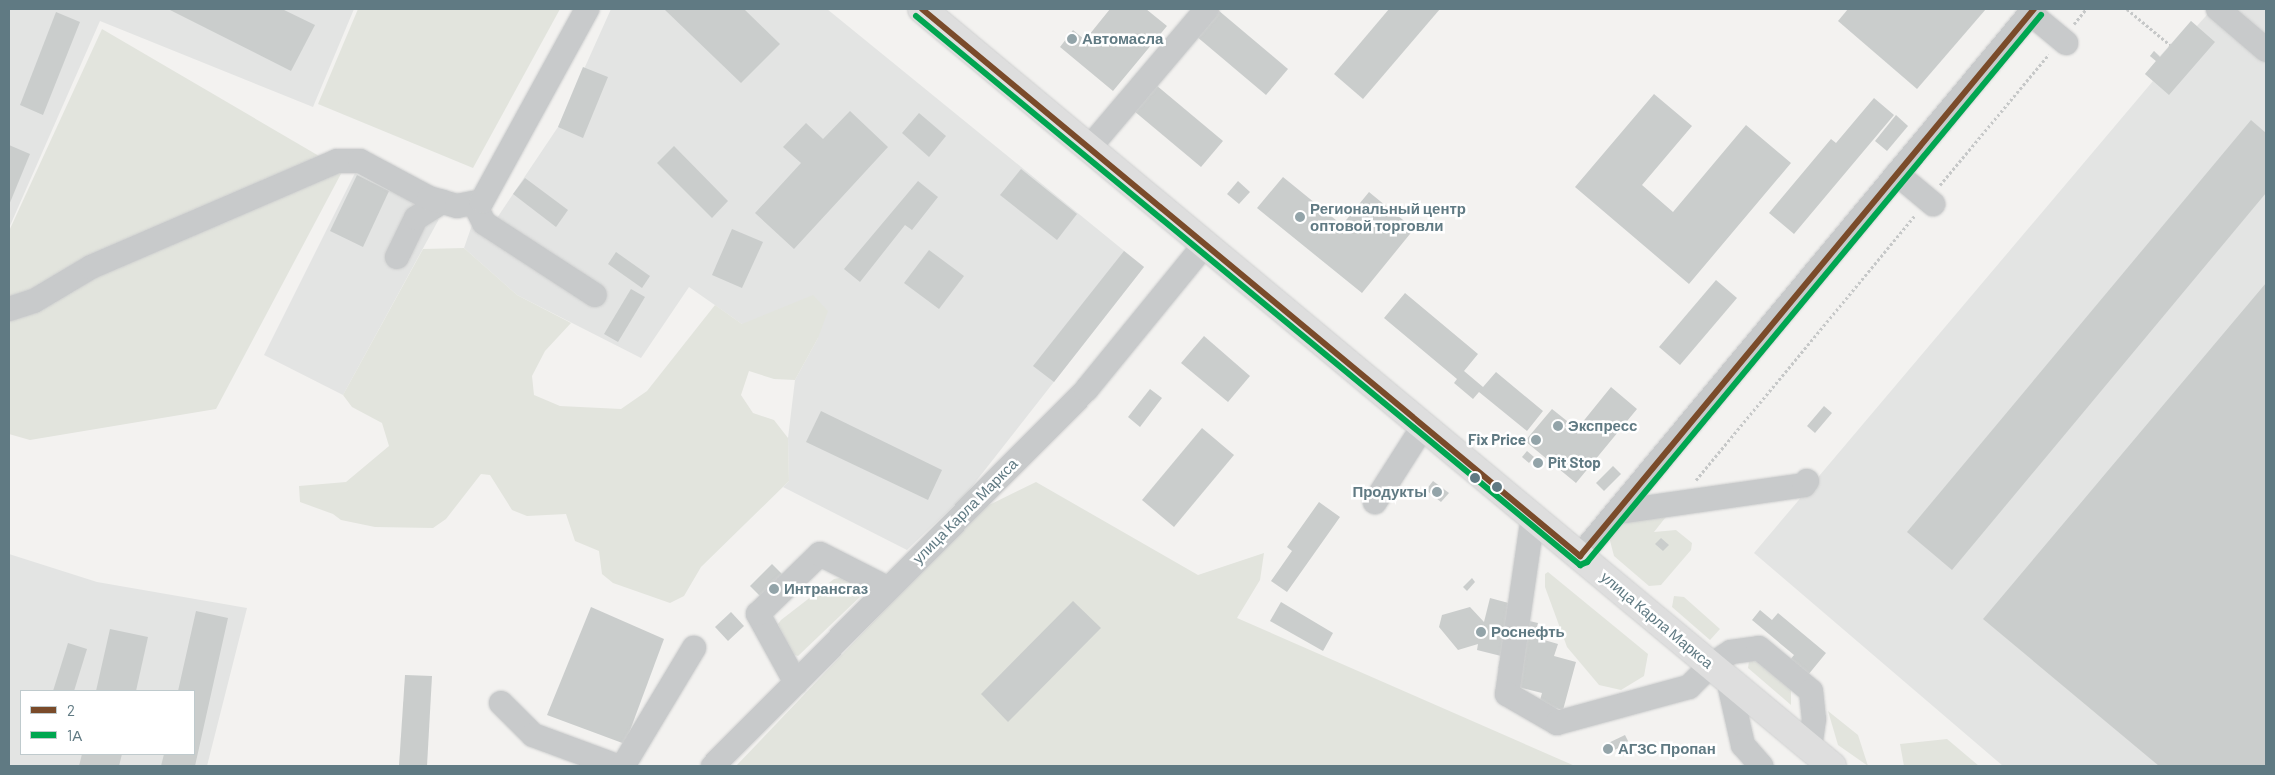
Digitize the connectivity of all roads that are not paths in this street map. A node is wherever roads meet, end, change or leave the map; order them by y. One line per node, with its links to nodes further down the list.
1 (587, 9): 12 (street)
2 (922, 9): 8 (main road, улица Карла Маркса)
3 (1207, 9): 8 (street)
4 (2218, 9): 7 (street)
5 (2032, 11): 6 (street); 9 (street)
6 (2064, 41)
7 (2266, 50)
8 (1089, 148): 13 (main road, улица Карла Маркса)
9 (1897, 174): 11 (street); 20 (street)
10 (442, 202): 12 (street); 14 (street); 16 (street)
11 (1931, 202)
12 (474, 203): 15 (street)
13 (1205, 244): 17 (main road, улица Карла Маркса); 23 (street, улица Карла Маркса)
14 (397, 256)
15 (595, 295)
16 (9, 309)
17 (1424, 425): 19 (street); 21 (main road, улица Карла Маркса)
18 (1808, 481): 20 (street)
19 (1375, 502)
20 (1617, 512): 22 (street)
21 (1533, 516): 22 (main road, улица Карла Маркса); 25 (street)
22 (1580, 556): 25 (main road, улица Карла Маркса)
23 (887, 588): 26 (street, улица Карла Маркса); 26 (street)
24 (694, 648): 30 (street)
25 (1719, 672): 28 (main road, улица Карла Маркса); 28 (street); 32 (street)
26 (796, 683): 31 (street, улица Карла Маркса)
27 (501, 703): 29 (street)
28 (1821, 760)
29 (617, 766)
30 (623, 766)
31 (713, 766)
32 (1761, 766)

